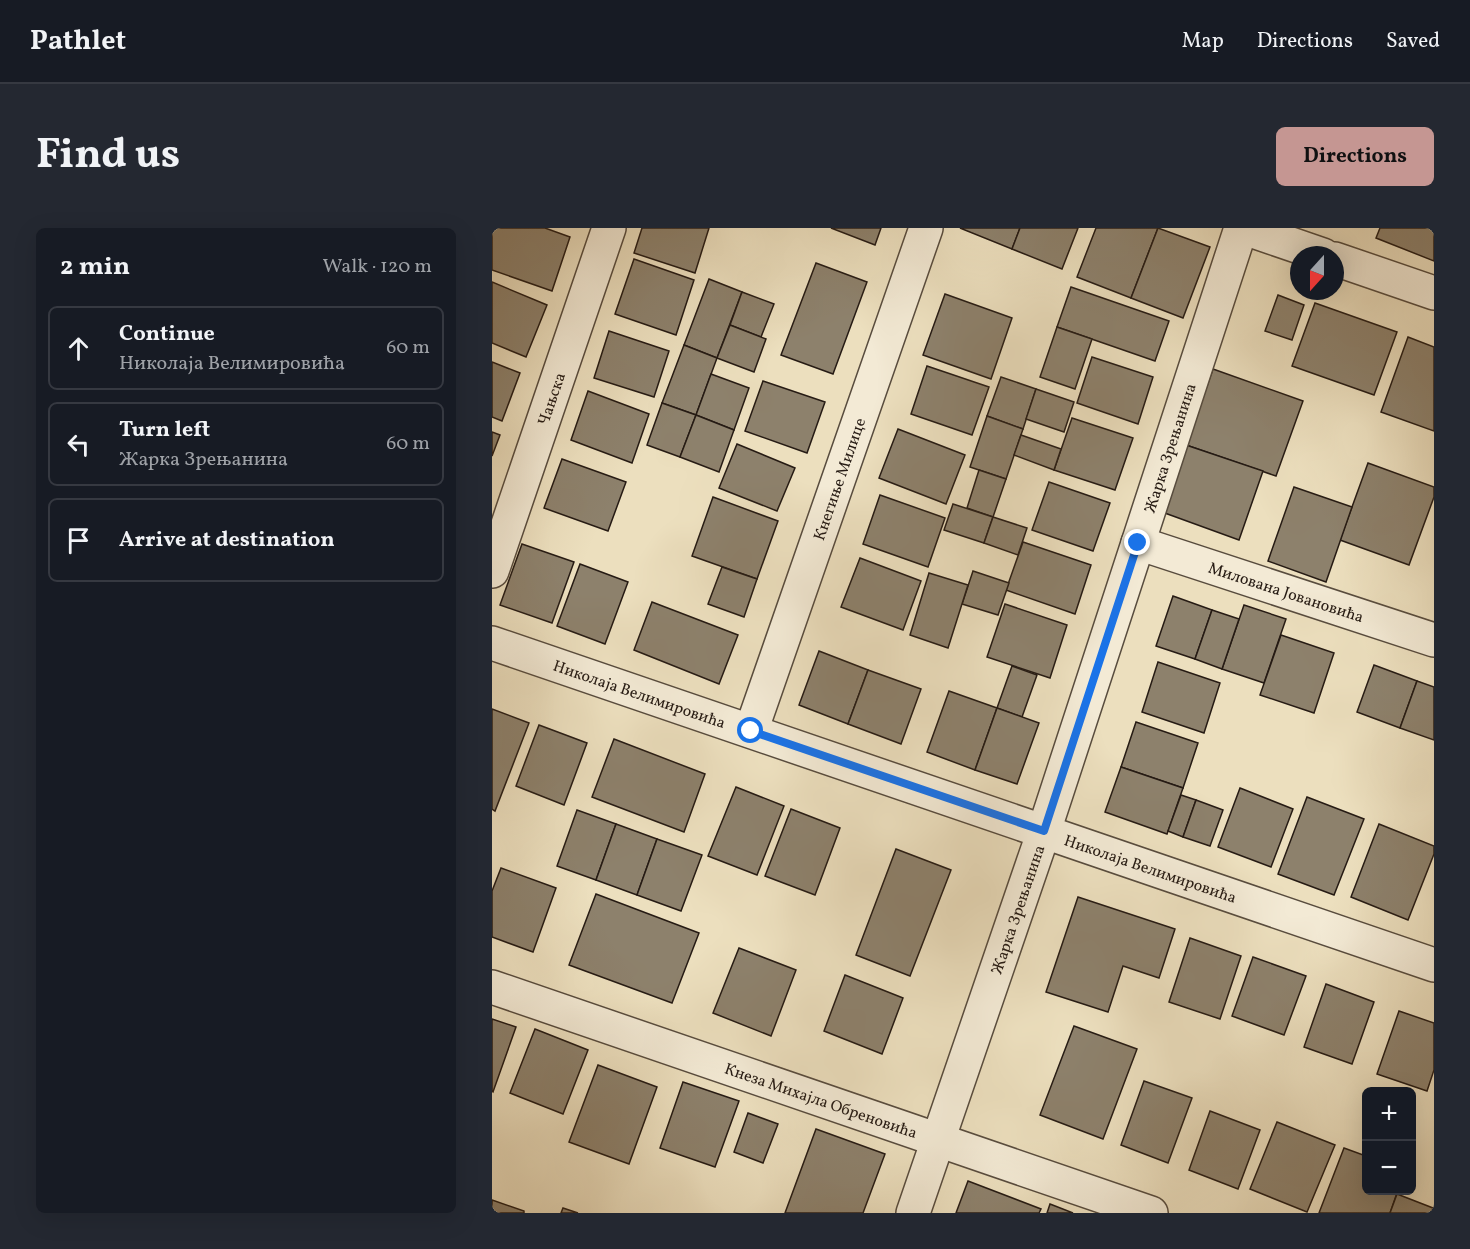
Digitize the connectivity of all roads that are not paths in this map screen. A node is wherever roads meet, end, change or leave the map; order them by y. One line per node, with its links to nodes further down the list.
1 (609, 228): 8 (street, Чањска)
2 (926, 228): 11 (street, Кнегиње Милице)
3 (1242, 228): 4 (street); 7 (street, Жарка Зрењанина)
4 (1296, 246)
5 (1344, 262): 6 (street)
6 (1434, 293)
7 (1138, 543): 9 (street, Милована Јовановића); 12 (street, Жарка Зрењанина)
8 (492, 571)
9 (1434, 640)
10 (492, 643): 11 (street, Николаја Велимировића)
11 (751, 731): 12 (street, Николаја Велимировића)
12 (1044, 831): 13 (street, Николаја Велимировића); 15 (street, Жарка Зрењанина)
13 (1434, 965)
14 (492, 987): 15 (street, Кнеза Михајла Обреновића)
15 (937, 1140): 16 (street, Жарка Зрењанина); 17 (street, Кнеза Михајла Обреновића)
16 (913, 1213)
17 (1151, 1213)

